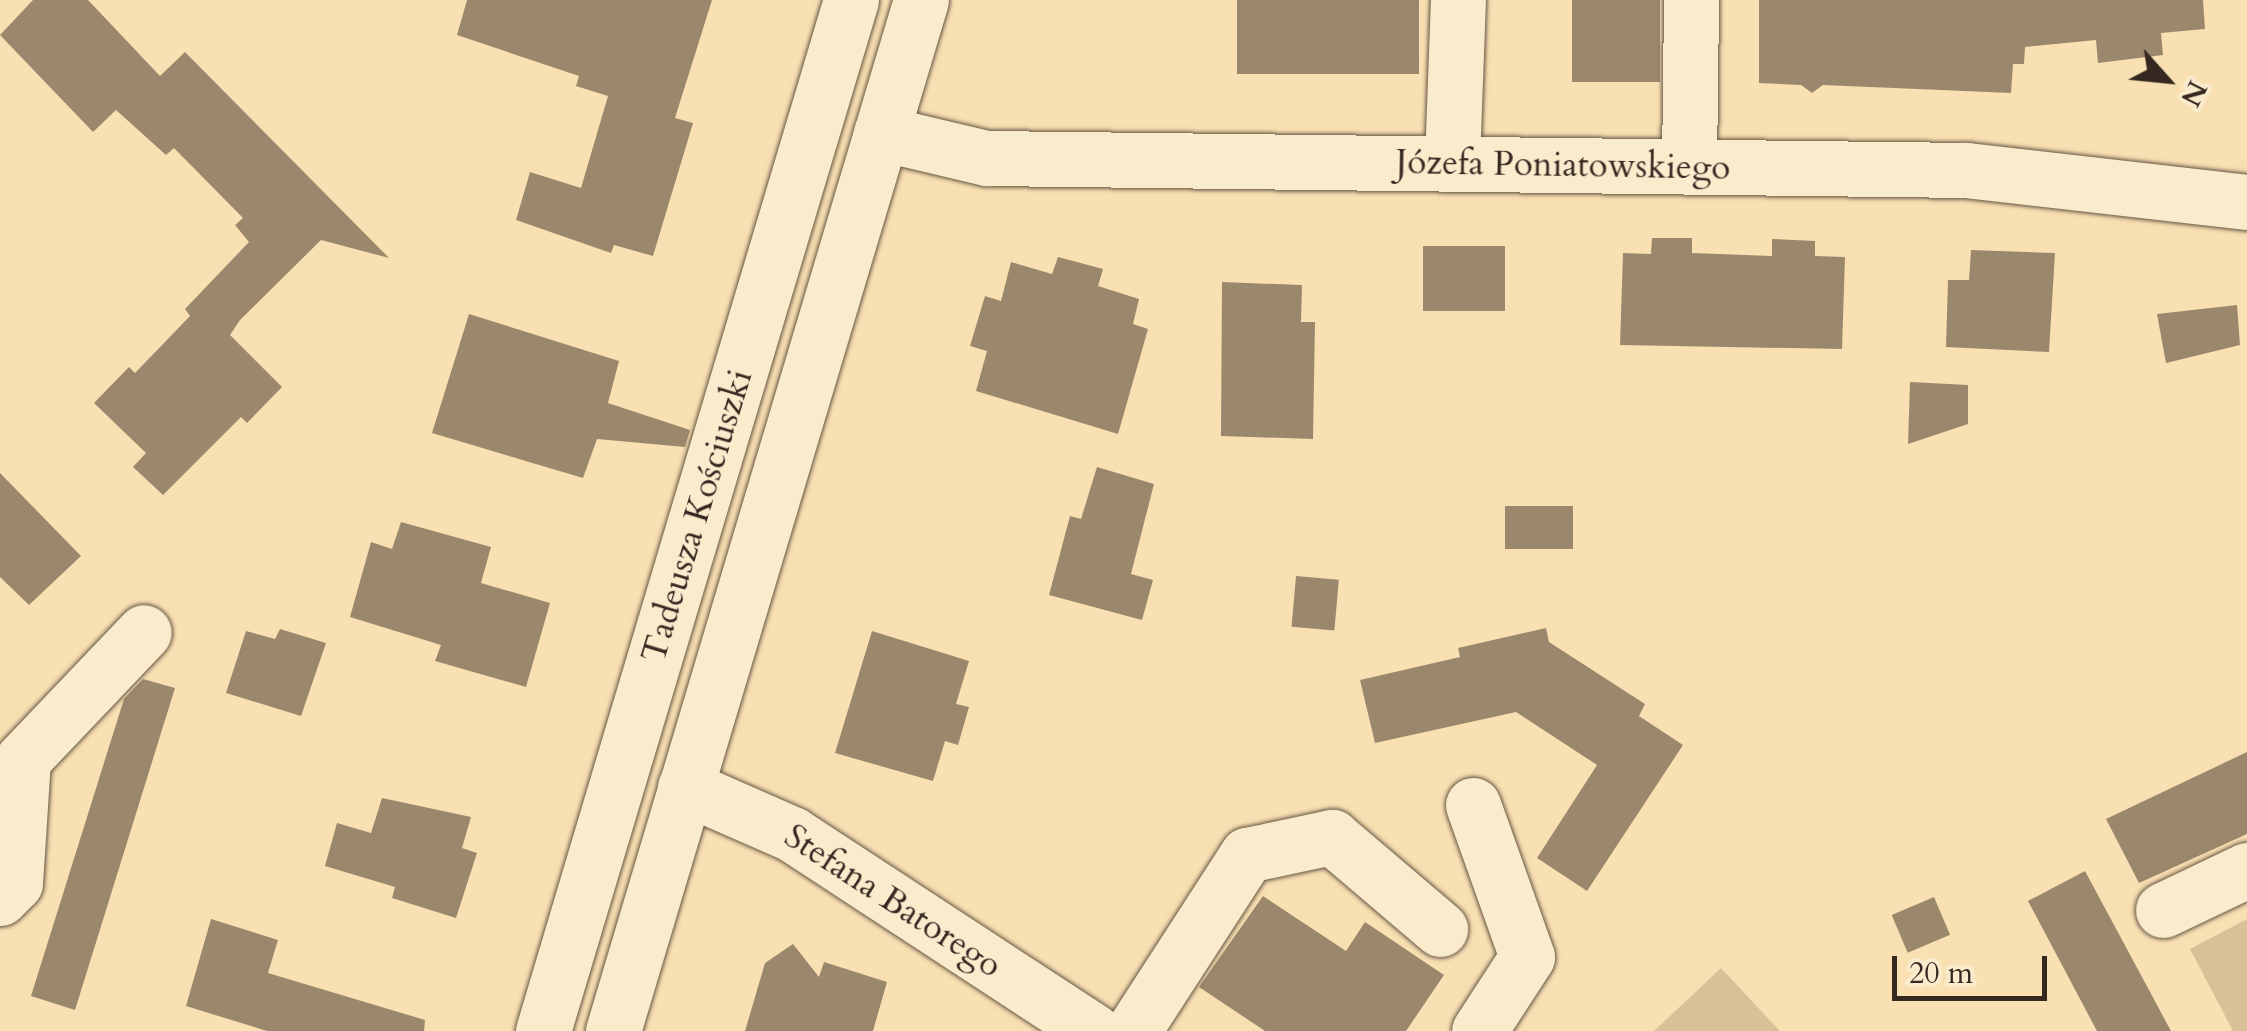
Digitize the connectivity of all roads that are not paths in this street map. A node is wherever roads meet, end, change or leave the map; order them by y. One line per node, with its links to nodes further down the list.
1 (852, 0): 17 (street, Tadeusza Kościuszki)
2 (921, 0): 5 (street, Tadeusza Kościuszki)
3 (1458, 0): 6 (street)
4 (1691, 0): 7 (street)
5 (880, 133): 6 (street, Józefa Poniatowskiego); 11 (street, Tadeusza Kościuszki)
6 (1452, 162): 7 (street, Józefa Poniatowskiego)
7 (1689, 167): 8 (street, Józefa Poniatowskiego)
8 (2247, 202)
9 (144, 632): 10 (street)
10 (12, 752): 14 (street)
11 (685, 787): 18 (street, Tadeusza Kościuszki); 19 (street, Stefana Batorego)
12 (1474, 805): 21 (street)
13 (2247, 870): 15 (street)
14 (0, 898)
15 (2163, 910)
16 (1440, 930): 20 (street)
17 (542, 1031)
18 (613, 1031)
19 (1093, 1031)
20 (1133, 1031)
21 (1479, 1031)

